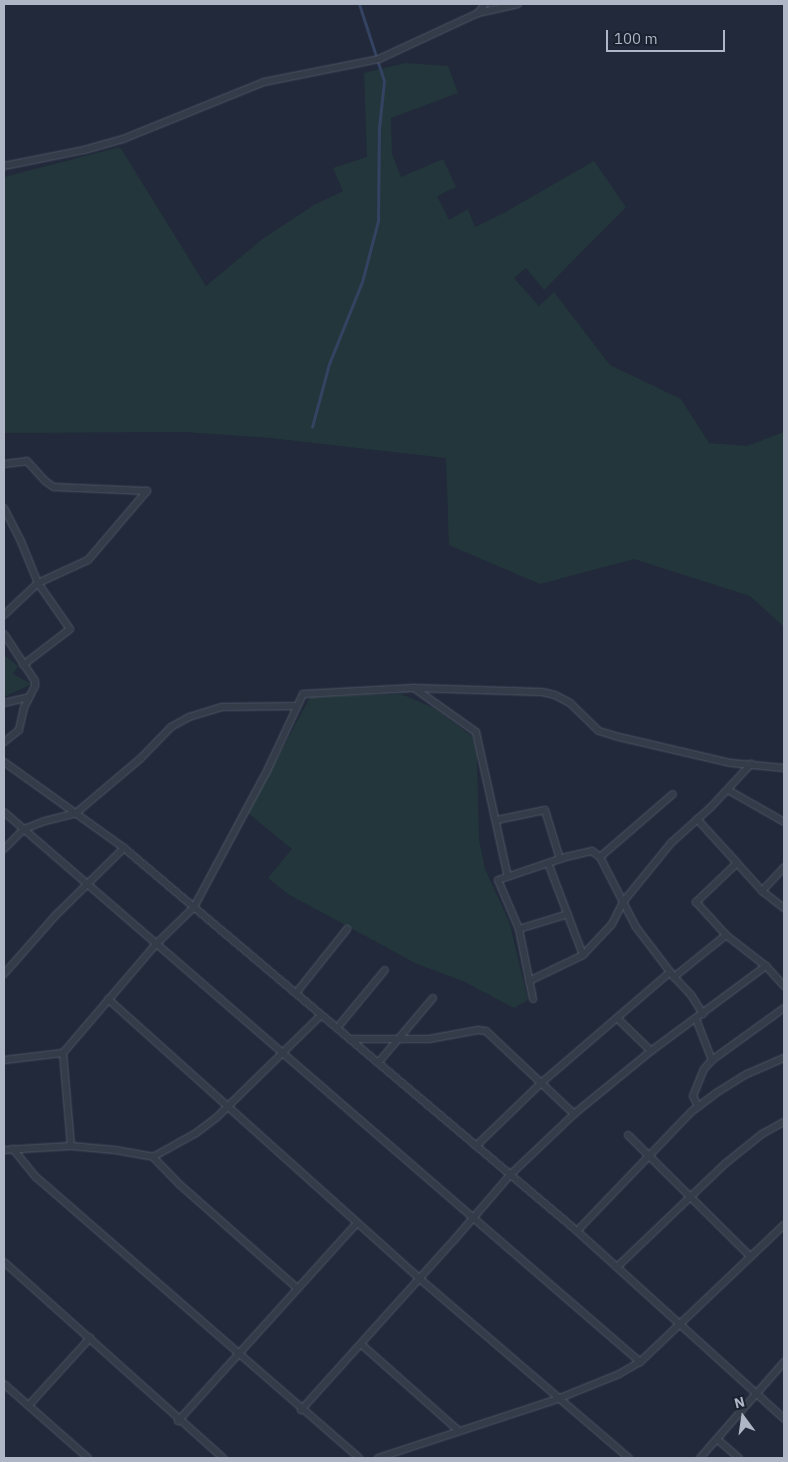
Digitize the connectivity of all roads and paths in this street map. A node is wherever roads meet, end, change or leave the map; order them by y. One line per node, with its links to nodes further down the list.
1 (485, 4): 3 (street)
2 (518, 4): 3 (street)
3 (478, 14): 4 (street)
4 (4, 166)
5 (4, 464): 7 (street)
6 (4, 508): 7 (street)
7 (38, 583): 8 (street); 10 (street)
8 (4, 615)
9 (4, 634): 10 (street)
10 (23, 664): 12 (street)
11 (413, 688): 14 (street); 17 (street); 24 (street)
12 (29, 697): 13 (street); 15 (street)
13 (4, 703)
14 (298, 706): 22 (street); 38 (street)
15 (4, 742)
16 (4, 762): 22 (street)
17 (751, 764): 18 (street); 19 (street)
18 (784, 768)
19 (728, 790): 23 (street); 25 (street)
20 (673, 794): 29 (street)
21 (4, 812): 26 (street)
22 (76, 813): 26 (street); 28 (street)
23 (697, 819): 32 (street); 37 (street)
24 (497, 820): 30 (street); 34 (street)
25 (783, 823)
26 (24, 829): 27 (street); 35 (street)
27 (4, 848)
28 (124, 848): 35 (street); 38 (street)
29 (600, 857): 30 (street); 37 (street)
30 (560, 859): 31 (street)
31 (548, 863): 34 (street); 40 (street)
32 (737, 863): 36 (street); 43 (street)
33 (784, 867): 36 (street)
34 (508, 877): 42 (street)
35 (87, 884): 44 (street); 48 (street)
36 (762, 891): 39 (street)
37 (623, 902): 45 (street); 49 (street)
38 (194, 907): 44 (street); 52 (street)
39 (784, 908)
40 (568, 914): 42 (street); 45 (street)
41 (347, 929): 52 (street)
42 (518, 929): 50 (street)
43 (726, 935): 46 (street); 49 (street)
44 (156, 944): 54 (street); 66 (street)
45 (583, 955): 50 (street)
46 (766, 966): 51 (street); 57 (street)
47 (385, 970): 61 (street)
48 (4, 974)
49 (672, 974): 57 (street); 59 (street)
50 (529, 981): 55 (street)
51 (784, 986)
52 (296, 993): 58 (street)
53 (433, 998): 63 (street)
54 (108, 1000): 65 (street); 72 (street)
55 (533, 1000)
56 (784, 1008): 69 (street)
57 (703, 1014): 60 (street)
58 (321, 1015): 61 (street); 66 (street)
59 (618, 1019): 64 (street); 71 (street)
60 (696, 1019): 64 (street); 69 (street)
61 (337, 1028): 62 (street)
62 (350, 1039): 63 (street); 70 (street)
63 (398, 1039): 70 (street); 71 (street)
64 (652, 1051): 74 (street)
65 (64, 1053): 68 (street); 77 (street)
66 (283, 1053): 72 (street); 85 (street)
67 (784, 1058): 73 (street)
68 (4, 1060)
69 (712, 1060): 73 (street)
70 (378, 1063): 78 (street)
71 (540, 1084): 74 (street); 78 (street)
72 (229, 1107): 82 (street); 86 (street)
73 (698, 1107): 81 (street)
74 (574, 1114): 83 (street)
75 (784, 1122): 84 (street)
76 (628, 1135): 81 (street)
77 (71, 1146): 79 (street); 82 (street)
78 (476, 1146): 83 (street)
79 (13, 1149): 80 (street); 97 (street)
80 (4, 1150)
81 (650, 1156): 84 (street); 88 (street)
82 (153, 1157): 93 (street)
83 (510, 1175): 85 (street); 88 (street)
84 (691, 1198): 89 (street); 91 (street)
85 (474, 1218): 92 (street); 98 (street)
86 (357, 1223): 92 (street); 93 (street)
87 (784, 1225): 89 (street)
88 (577, 1231): 91 (street)
89 (751, 1257): 94 (street)
90 (4, 1262): 95 (street)
91 (617, 1267): 94 (street)
92 (420, 1279): 96 (street); 102 (street)
93 (297, 1288): 97 (street)
94 (681, 1323): 98 (street); 101 (street)
95 (90, 1338): 103 (street); 106 (street)
96 (361, 1344): 104 (street); 107 (street)
97 (238, 1353): 104 (street); 106 (street)
98 (640, 1362): 102 (street)
99 (784, 1362): 101 (street)
100 (4, 1384): 103 (street)
101 (756, 1393): 105 (street); 108 (street)
102 (560, 1398): 107 (street); 113 (street)
103 (30, 1405): 109 (street)
104 (301, 1410): 111 (street)
105 (784, 1419)
106 (178, 1421): 110 (street)
107 (459, 1430): 112 (street)
108 (717, 1439): 114 (street); 115 (street)
109 (88, 1458)
110 (223, 1458)
111 (359, 1458)
112 (378, 1458)
113 (629, 1458)
114 (700, 1458)
115 (739, 1458)

